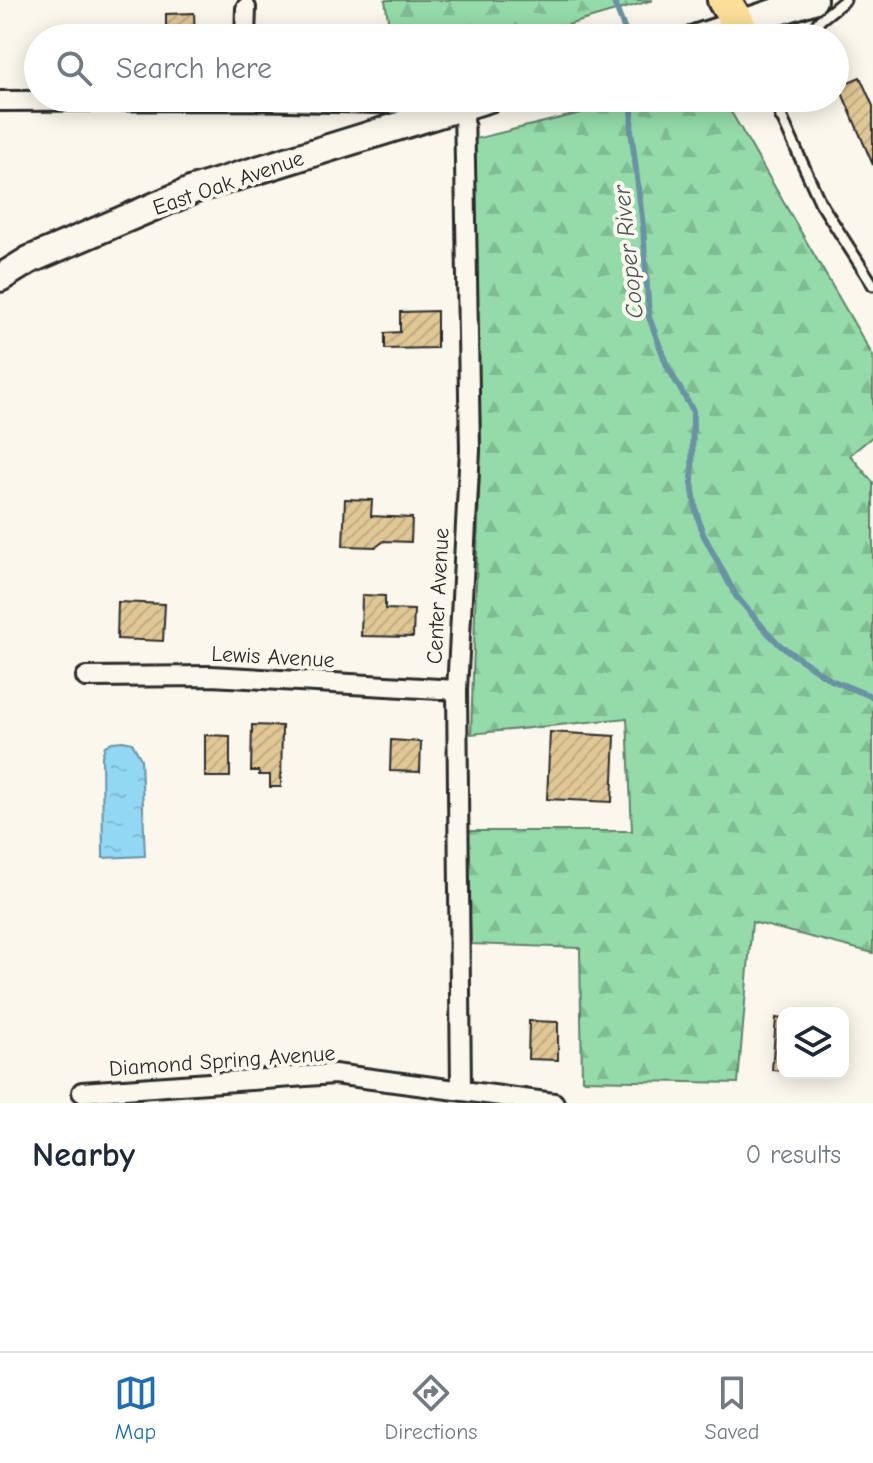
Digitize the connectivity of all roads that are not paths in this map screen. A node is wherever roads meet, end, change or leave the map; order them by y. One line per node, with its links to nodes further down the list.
1 (813, 0): 4 (street)
2 (845, 0): 6 (lane)
3 (246, 8): 5 (street)
4 (736, 21)
5 (245, 24)
6 (817, 24)
7 (0, 101): 8 (street)
8 (24, 101)
9 (442, 112): 14 (street, East Oak Avenue)
10 (464, 112): 17 (street, Center Avenue)
11 (779, 112): 13 (lane)
12 (782, 112): 13 (lane)
13 (781, 118): 15 (lane)
14 (0, 278)
15 (873, 285)
16 (86, 677): 17 (street, Lewis Avenue)
17 (457, 690): 18 (street, Center Avenue)
18 (461, 1089): 19 (street, Diamond Spring Avenue); 20 (street, Diamond Spring Avenue)
19 (82, 1092)
20 (554, 1103)

